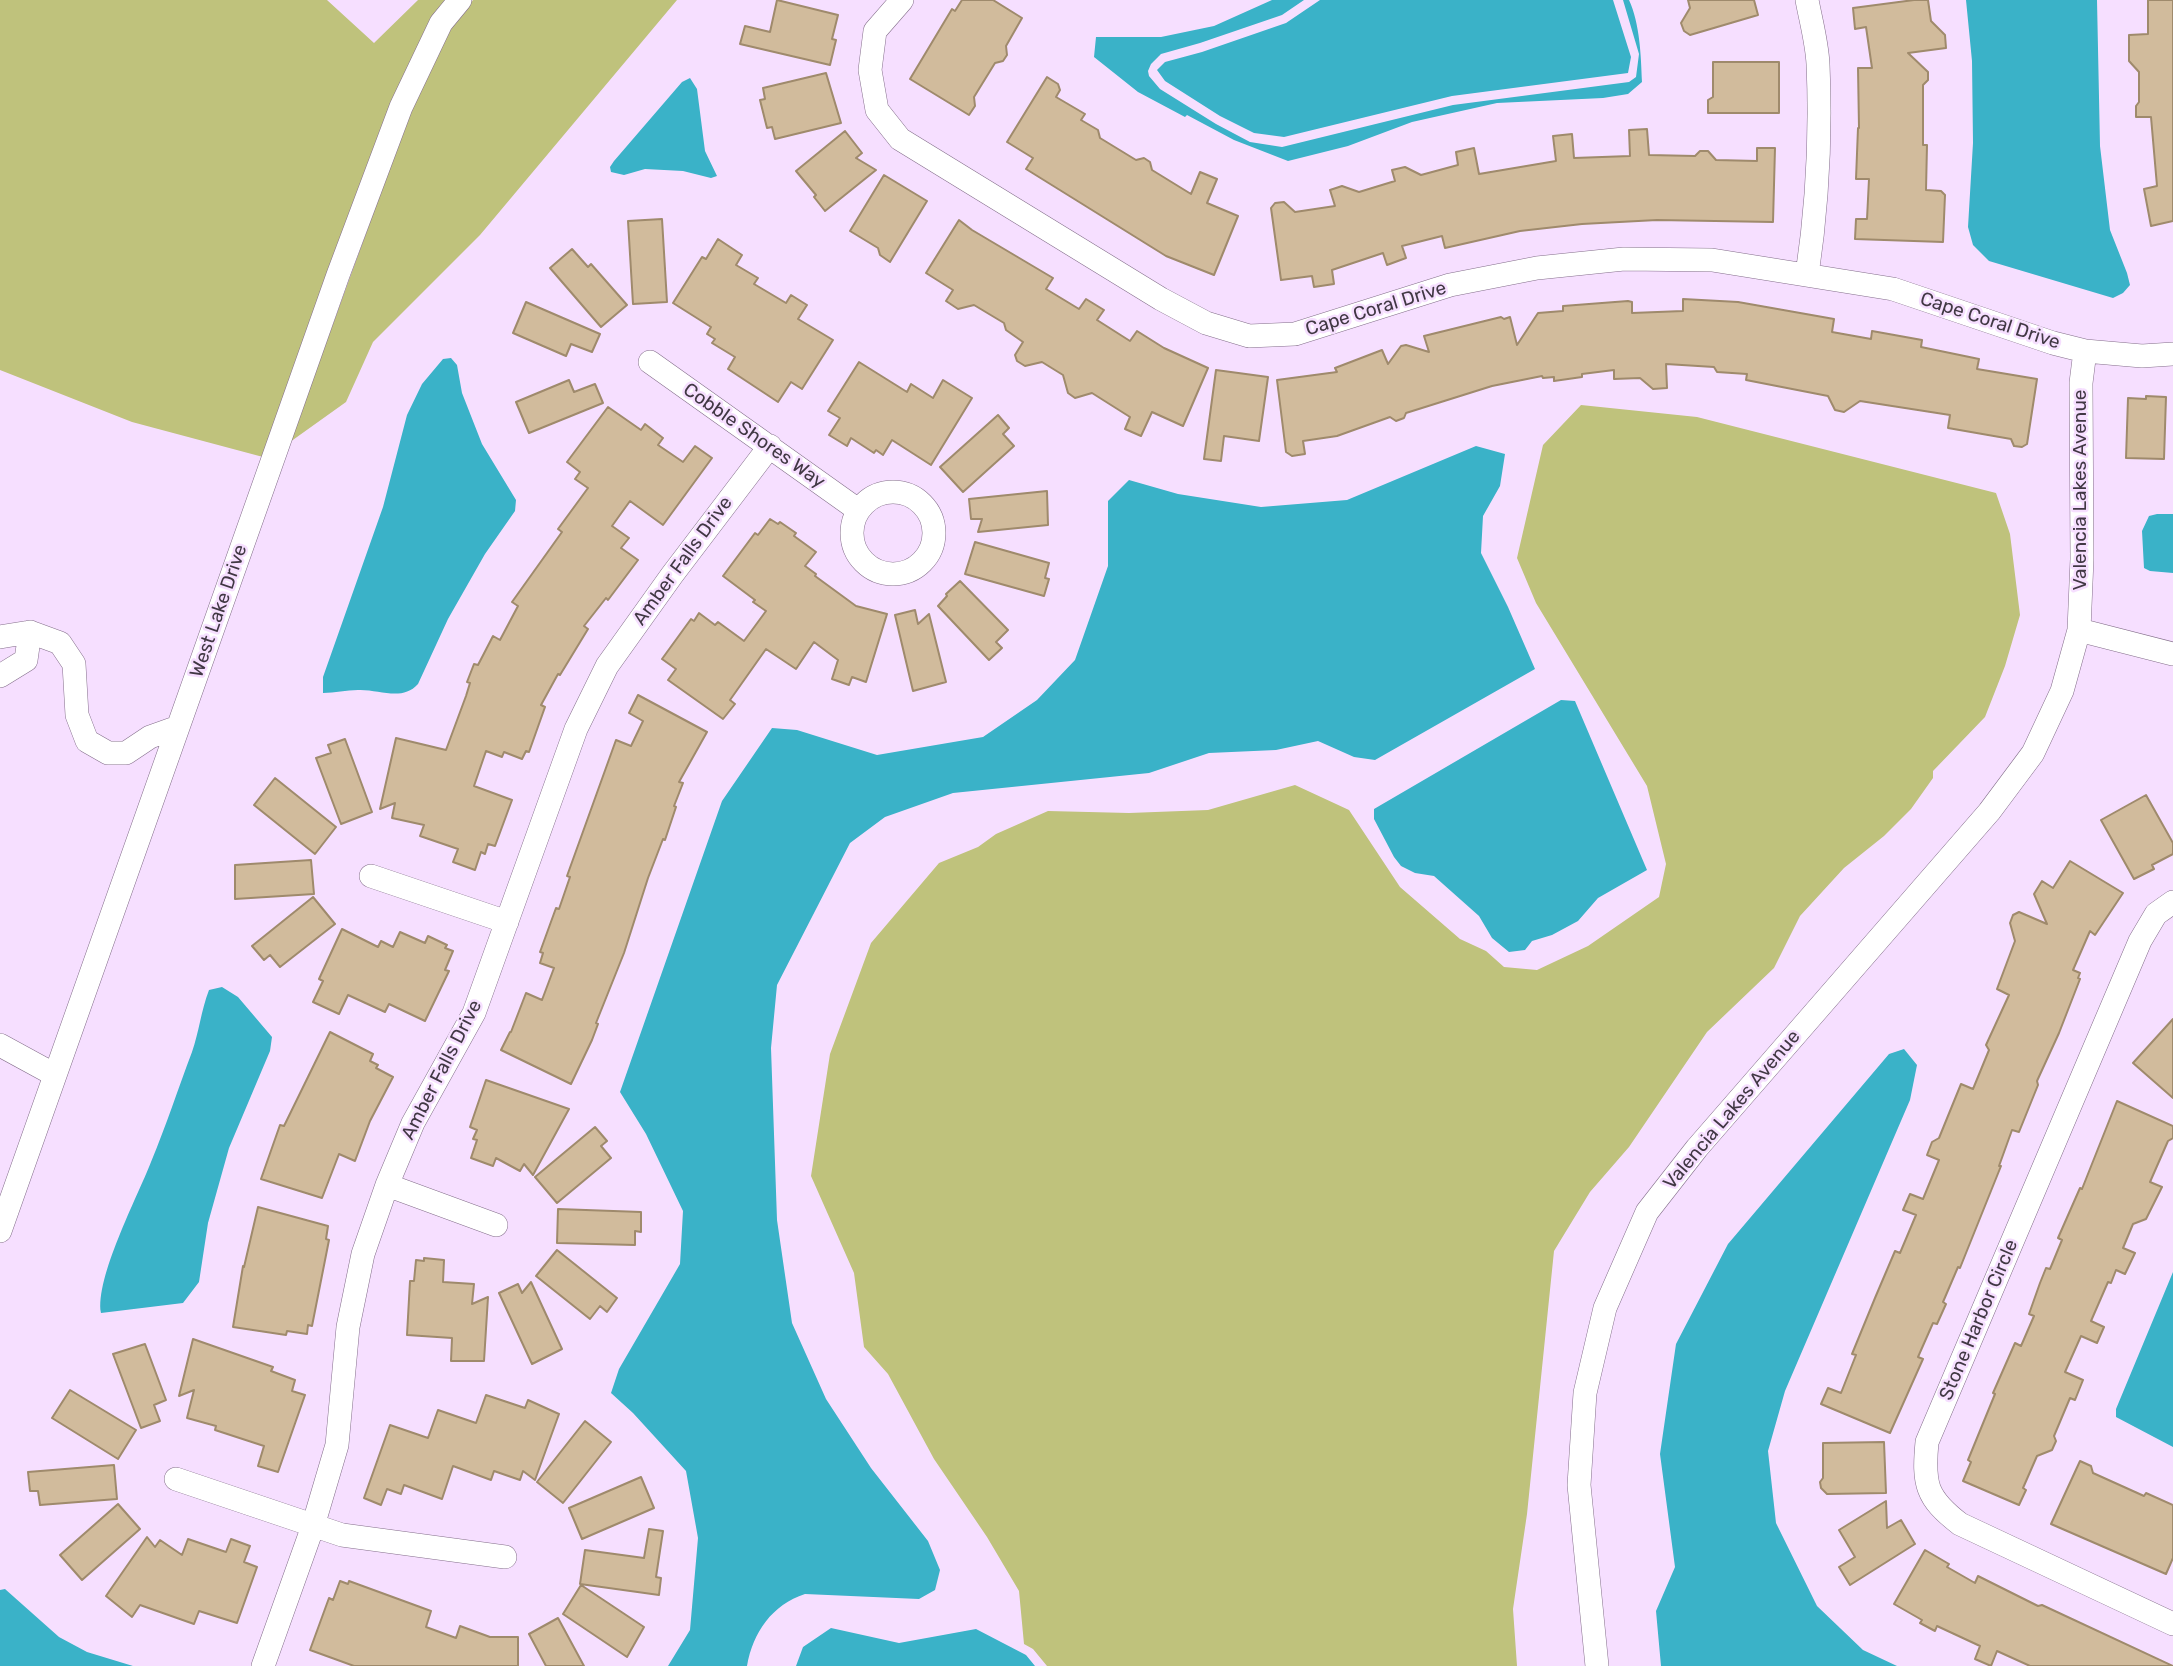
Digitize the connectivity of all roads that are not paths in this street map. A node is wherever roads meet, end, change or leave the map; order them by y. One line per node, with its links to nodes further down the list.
1 (460, 0): 15 (street, West Lake Drive)
2 (902, 0): 4 (street, Cape Coral Drive)
3 (1807, 0): 4 (street)
4 (1807, 275): 5 (street, Cape Coral Drive)
5 (2085, 351): 6 (street, Cape Coral Drive); 10 (street, Valencia Lakes Avenue)
6 (2173, 354)
7 (650, 362): 8 (street, Cobble Shores Way)
8 (769, 446): 9 (street, Cobble Shores Way); 18 (street, Amber Falls Drive)
9 (858, 510)
10 (2079, 630): 13 (street); 29 (street, Valencia Lakes Avenue)
11 (30, 632): 12 (street); 14 (street); 15 (street)
12 (0, 637)
13 (2173, 654)
14 (0, 676)
15 (178, 727): 20 (street, West Lake Drive)
16 (371, 876): 18 (street)
17 (2173, 902): 27 (street, Stone Harbor Circle)
18 (507, 922): 21 (street, Amber Falls Drive)
19 (0, 1045): 20 (street)
20 (55, 1075): 23 (street, West Lake Drive)
21 (387, 1185): 22 (street); 25 (street, Amber Falls Drive)
22 (496, 1226)
23 (0, 1231)
24 (176, 1479): 25 (street)
25 (313, 1526): 26 (street); 28 (street, Amber Falls Drive)
26 (505, 1557)
27 (2173, 1623)
28 (263, 1666)
29 (1597, 1666)

